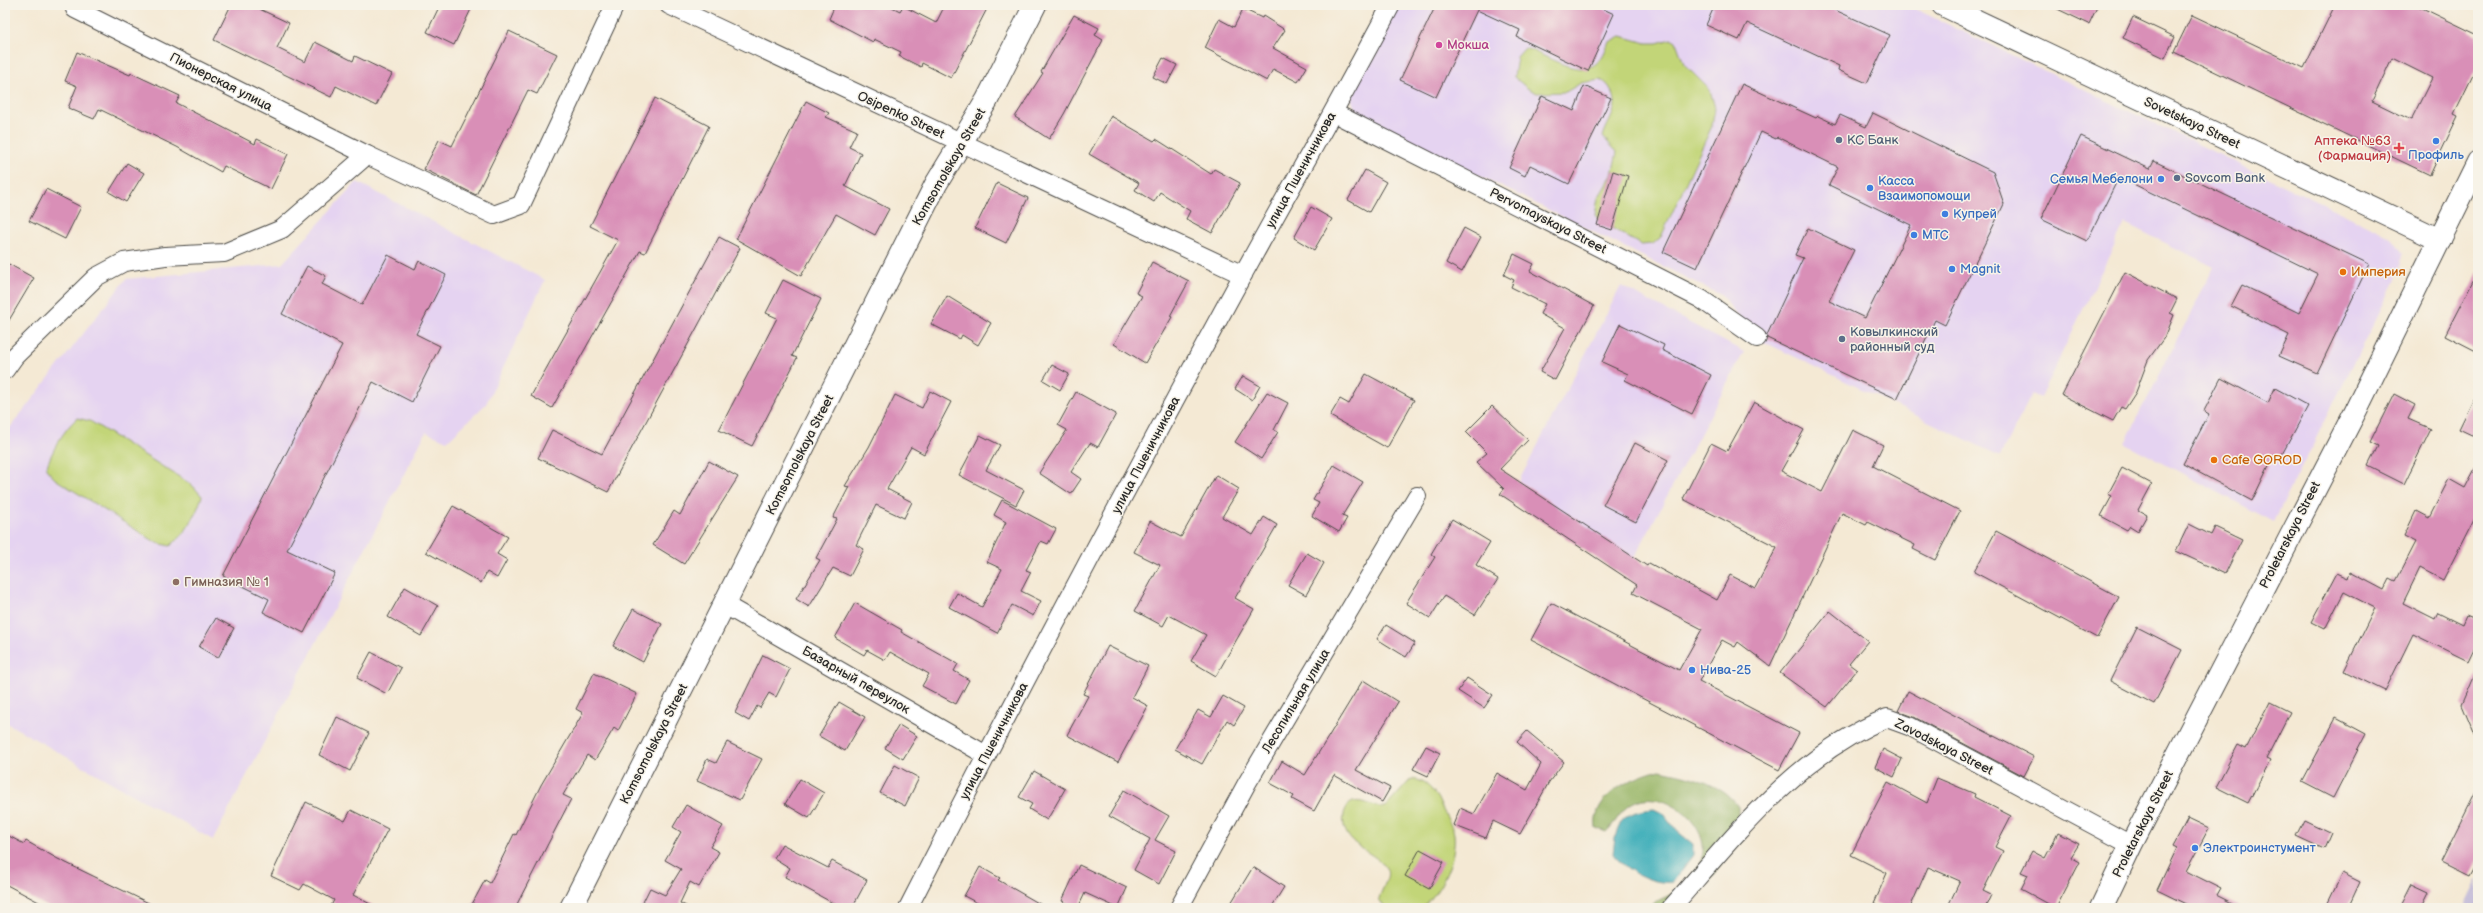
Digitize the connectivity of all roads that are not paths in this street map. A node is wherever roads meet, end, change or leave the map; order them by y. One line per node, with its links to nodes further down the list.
1 (615, 5): 9 (street, Пионерская улица)
2 (669, 5): 8 (street, Osipenko Street)
3 (1035, 5): 8 (street, Komsomolskaya Street)
4 (1391, 5): 7 (street, улица Пшеничникова)
5 (1943, 5): 11 (street, Sovetskaya Street)
6 (75, 9): 9 (street, Пионерская улица)
7 (1334, 113): 12 (street, улица Пшеничникова); 13 (street, Pervomayskaya Street)
8 (962, 144): 12 (street, Osipenko Street); 16 (street, Komsomolskaya Street)
9 (367, 154): 14 (street)
10 (2478, 162): 11 (street, Proletarskaya Street)
11 (2440, 240): 18 (street, Proletarskaya Street)
12 (1242, 275): 17 (street, улица Пшеничникова)
13 (1756, 338)
14 (5, 370)
15 (1417, 496): 21 (street, Лесопильная улица)
16 (725, 605): 17 (street, Базарный переулок); 19 (street, Komsomolskaya Street)
17 (986, 755): 20 (street, улица Пшеничникова)
18 (2131, 845): 22 (street, Zavodskaya Street); 23 (street, Proletarskaya Street)
19 (571, 908)
20 (908, 908)
21 (1179, 908)
22 (1671, 908)
23 (2101, 908)

